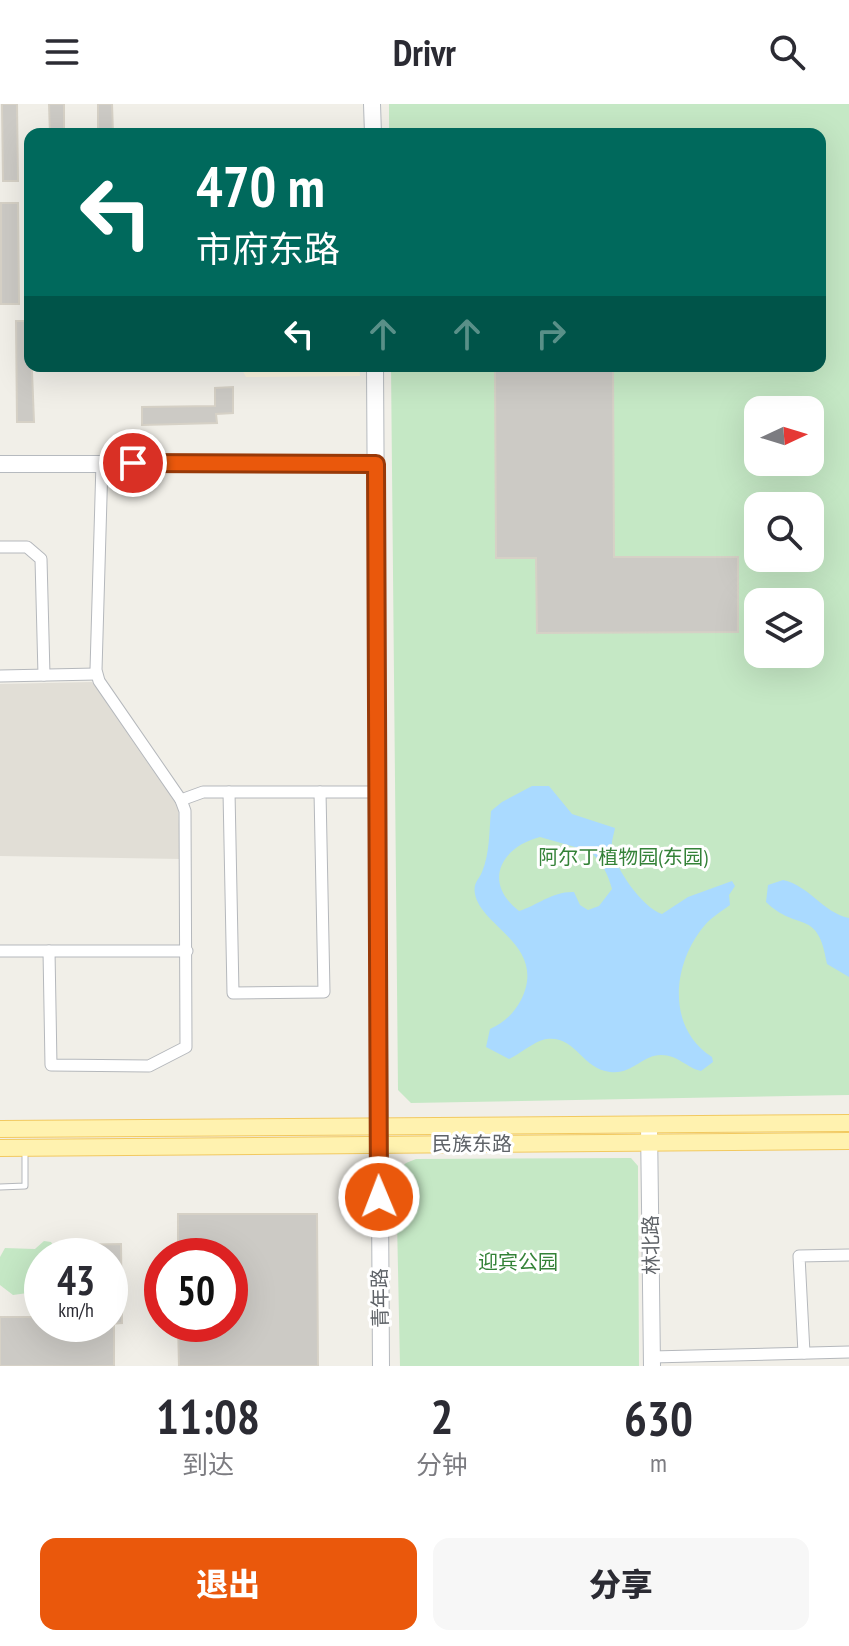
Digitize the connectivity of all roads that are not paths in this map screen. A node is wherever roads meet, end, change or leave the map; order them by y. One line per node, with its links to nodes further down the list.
1 (372, 104): 2 (main road)
2 (373, 128)
3 (375, 372): 6 (main road, 青年路)
4 (102, 463): 5 (main road); 6 (main road); 8 (street)
5 (0, 464)
6 (376, 464): 13 (main road, 青年路)
7 (0, 547): 9 (street)
8 (96, 674): 9 (street); 14 (street)
9 (44, 675): 10 (street)
10 (0, 676)
11 (229, 792): 12 (street); 12 (street); 14 (street)
12 (320, 792): 13 (street)
13 (377, 792): 20 (main road, 青年路)
14 (181, 800): 17 (street)
15 (0, 951): 16 (street)
16 (49, 951): 17 (street); 17 (street)
17 (187, 951)
18 (849, 1123): 19 (main road, 民族东路)
19 (649, 1125): 20 (main road, 民族东路); 23 (main road, 林北路)
20 (378, 1126): 21 (main road, 民族东路); 24 (main road, 青年路)
21 (0, 1129)
22 (849, 1141): 23 (main road, 民族东路)
23 (649, 1143): 24 (main road, 民族东路); 31 (main road, 林北路)
24 (379, 1145): 26 (main road, 民族东路); 32 (main road, 青年路)
25 (0, 1148): 26 (main road, 民族东路)
26 (24, 1148): 27 (lane)
27 (0, 1187)
28 (849, 1255): 30 (street)
29 (849, 1352): 30 (street)
30 (804, 1353): 31 (street)
31 (652, 1361)
32 (381, 1366)

